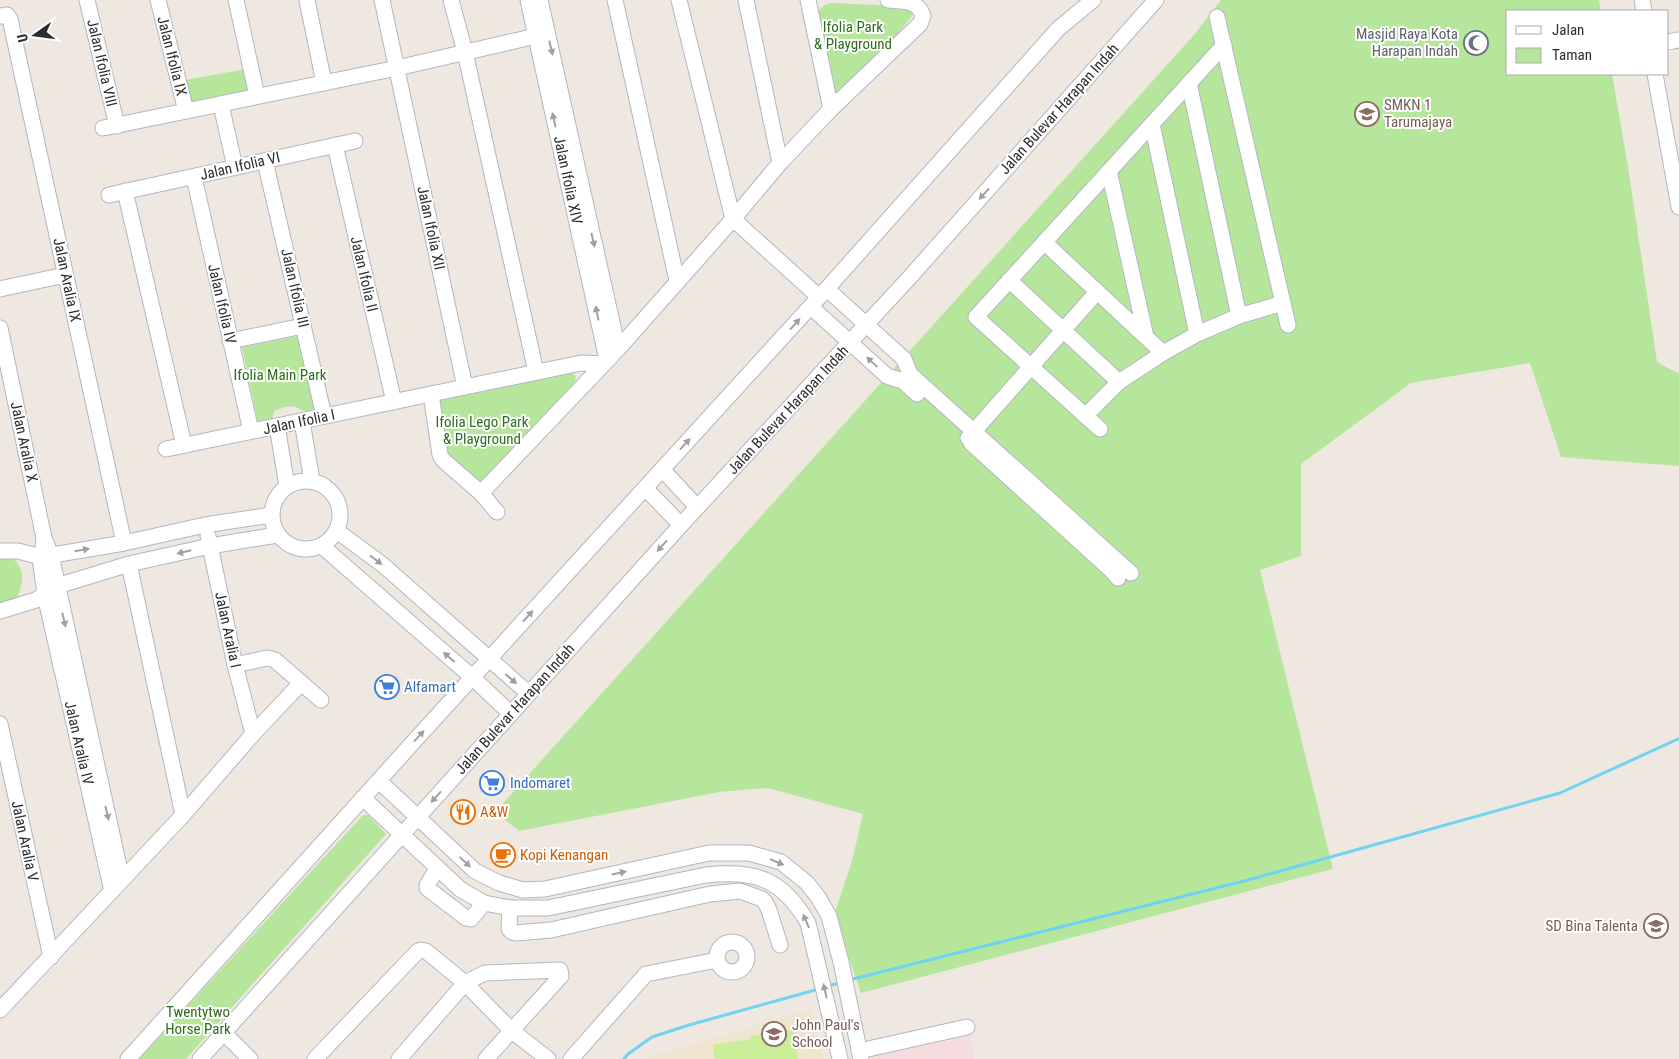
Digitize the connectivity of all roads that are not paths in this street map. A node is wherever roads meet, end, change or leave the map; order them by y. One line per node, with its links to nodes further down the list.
1 (87, 0): 28 (street, Jalan Ifolia VIII)
2 (158, 0): 28 (street, Jalan Ifolia IX)
3 (236, 0): 25 (street)
4 (306, 0): 23 (street)
5 (382, 0): 21 (street, Jalan Ifolia XII)
6 (451, 0): 20 (street)
7 (528, 0): 18 (street, Jalan Ifolia XIV)
8 (540, 0): 60 (street, Jalan Ifolia XIV, one-way to 60)
9 (615, 0): 44 (street)
10 (679, 0): 40 (street)
11 (746, 0): 33 (street)
12 (808, 0): 27 (street)
13 (888, 0): 27 (street)
14 (1092, 0): 47 (street)
15 (1156, 0): 50 (street, Jalan Bulevar Harapan Indah, one-way to 50)
16 (5, 17): 42 (street, Jalan Aralia IX)
17 (1217, 17): 19 (street)
18 (536, 36): 20 (street); 60 (street, Jalan Ifolia XIV, one-way to 18)
19 (1224, 45): 24 (street); 48 (street)
20 (465, 52): 21 (street); 62 (street)
21 (397, 68): 23 (street); 65 (street, Jalan Ifolia XII)
22 (1655, 75): 39 (street)
23 (324, 82): 25 (street)
24 (1189, 83): 29 (street); 49 (street)
25 (257, 96): 26 (street)
26 (221, 105): 28 (street); 34 (street)
27 (831, 109): 33 (street)
28 (186, 112)
29 (1152, 124): 35 (street); 55 (street)
30 (355, 141): 31 (street, Jalan Ifolia VI)
31 (335, 145): 32 (street, Jalan Ifolia VI); 67 (street, Jalan Ifolia II)
32 (265, 160): 34 (street, Jalan Ifolia VI); 52 (street, Jalan Ifolia III)
33 (780, 163): 40 (street)
34 (234, 167): 36 (street, Jalan Ifolia VI)
35 (1109, 171): 41 (street); 56 (street)
36 (194, 176): 37 (street, Jalan Ifolia VI); 57 (street, Jalan Ifolia IV)
37 (125, 191): 38 (street, Jalan Ifolia VI); 75 (street)
38 (109, 195)
39 (1679, 207)
40 (733, 219): 44 (street); 47 (street)
41 (1044, 242): 43 (street); 46 (street)
42 (65, 275): 45 (street); 89 (street, Jalan Aralia IX)
43 (1009, 280): 54 (street); 61 (street)
44 (677, 281): 60 (street)
45 (0, 289)
46 (1097, 292): 54 (street); 56 (street)
47 (819, 298): 50 (street); 58 (street); 77 (street, one-way to 47)
48 (1283, 303): 49 (street); 51 (street)
49 (1239, 316): 55 (street)
50 (866, 325): 58 (street, Jalan Bulevar Harapan Indah); 63 (street)
51 (1288, 325)
52 (303, 326): 57 (street); 68 (street, Jalan Ifolia III)
53 (0, 328): 93 (street, Jalan Aralia X)
54 (1063, 330): 61 (street); 64 (street)
55 (1197, 334): 59 (street)
56 (1146, 337): 59 (street)
57 (230, 341): 73 (street, Jalan Ifolia IV)
58 (850, 342): 63 (street, one-way to 58); 82 (street, Jalan Bulevar Harapan Indah)
59 (1163, 353): 64 (street)
60 (609, 358): 62 (street, Jalan Ifolia I); 81 (street)
61 (1031, 367): 69 (street); 74 (street)
62 (536, 372): 65 (street, Jalan Ifolia I)
63 (906, 378): 74 (street)
64 (1119, 382): 69 (street)
65 (465, 387): 66 (street, Jalan Ifolia I)
66 (432, 394): 67 (street, Jalan Ifolia I); 81 (street)
67 (394, 402): 68 (street, Jalan Ifolia I)
68 (324, 416): 70 (street, Jalan Ifolia I)
69 (1085, 416): 72 (street)
70 (302, 421): 71 (street, Jalan Ifolia I); 78 (street)
71 (277, 426): 73 (street, Jalan Ifolia I); 79 (street)
72 (1100, 429)
73 (251, 431): 75 (street, Jalan Ifolia I)
74 (970, 435): 95 (street)
75 (184, 445): 76 (street, Jalan Ifolia I)
76 (166, 448)
77 (662, 469): 80 (street); 82 (street)
78 (312, 481): 79 (street); 87 (street)
79 (287, 486): 84 (street)
80 (646, 488): 86 (street); 98 (street, one-way to 80)
81 (481, 493): 83 (street)
82 (697, 507): 86 (street, Jalan Bulevar Harapan Indah)
83 (497, 512)
84 (271, 515): 85 (street); 88 (street)
85 (205, 525): 89 (street); 90 (street, Jalan Aralia I)
86 (681, 525): 102 (street, Jalan Bulevar Harapan Indah, one-way to 102)
87 (337, 531): 91 (street); 98 (street, one-way to 98)
88 (278, 535): 90 (street); 91 (street)
89 (124, 543): 93 (street, one-way to 89)
90 (210, 546): 94 (street, one-way to 94); 99 (street, Jalan Aralia I)
91 (322, 546): 100 (street, one-way to 91)
92 (0, 551): 93 (street)
93 (46, 556): 96 (street, Jalan Aralia IV)
94 (129, 564): 96 (street); 109 (street)
95 (1124, 575)
96 (51, 590): 97 (street); 115 (street, Jalan Aralia IV)
97 (0, 611)
98 (489, 659): 100 (street); 102 (street, one-way to 102)
99 (235, 665): 101 (street); 106 (street, Jalan Aralia I)
100 (472, 677): 104 (street); 107 (street, one-way to 100)
101 (301, 683): 103 (street); 106 (street)
102 (528, 693): 104 (street, Jalan Bulevar Harapan Indah)
103 (321, 700)
104 (510, 713): 110 (street, Jalan Bulevar Harapan Indah, one-way to 110)
105 (0, 724): 123 (street, Jalan Aralia V)
106 (253, 734): 109 (street)
107 (379, 781): 108 (street); 110 (street)
108 (363, 798): 111 (street); 131 (street)
109 (183, 815): 115 (street)
110 (418, 818): 111 (street, Jalan Bulevar Harapan Indah); 130 (street, one-way to 130)
111 (402, 834): 112 (street); 129 (street, Jalan Bulevar Harapan Indah)
112 (437, 869): 118 (street); 118 (street)
113 (706, 875): 114 (street); 116 (street); 120 (street)
114 (774, 883): 117 (street); 139 (street, one-way to 114)
115 (117, 885): 123 (street)
116 (710, 894): 117 (street); 121 (street)
117 (762, 899): 122 (street)
118 (484, 903): 119 (street)
119 (510, 908): 120 (street); 121 (street)
120 (548, 908): 121 (street)
121 (551, 930)
122 (780, 945)
123 (51, 957): 126 (street)
124 (717, 960): 138 (street)
125 (464, 983): 128 (street); 128 (street); 134 (street); 135 (street)
126 (0, 1010)
127 (967, 1028): 130 (street)
128 (512, 1031): 136 (street); 137 (street)
129 (224, 1033): 132 (street, Jalan Bulevar Harapan Indah); 133 (street)
130 (860, 1055)
131 (128, 1059)
132 (200, 1059)
133 (250, 1059)
134 (315, 1059)
135 (399, 1059)
136 (486, 1059)
137 (548, 1059)
138 (571, 1059)
139 (840, 1059)

